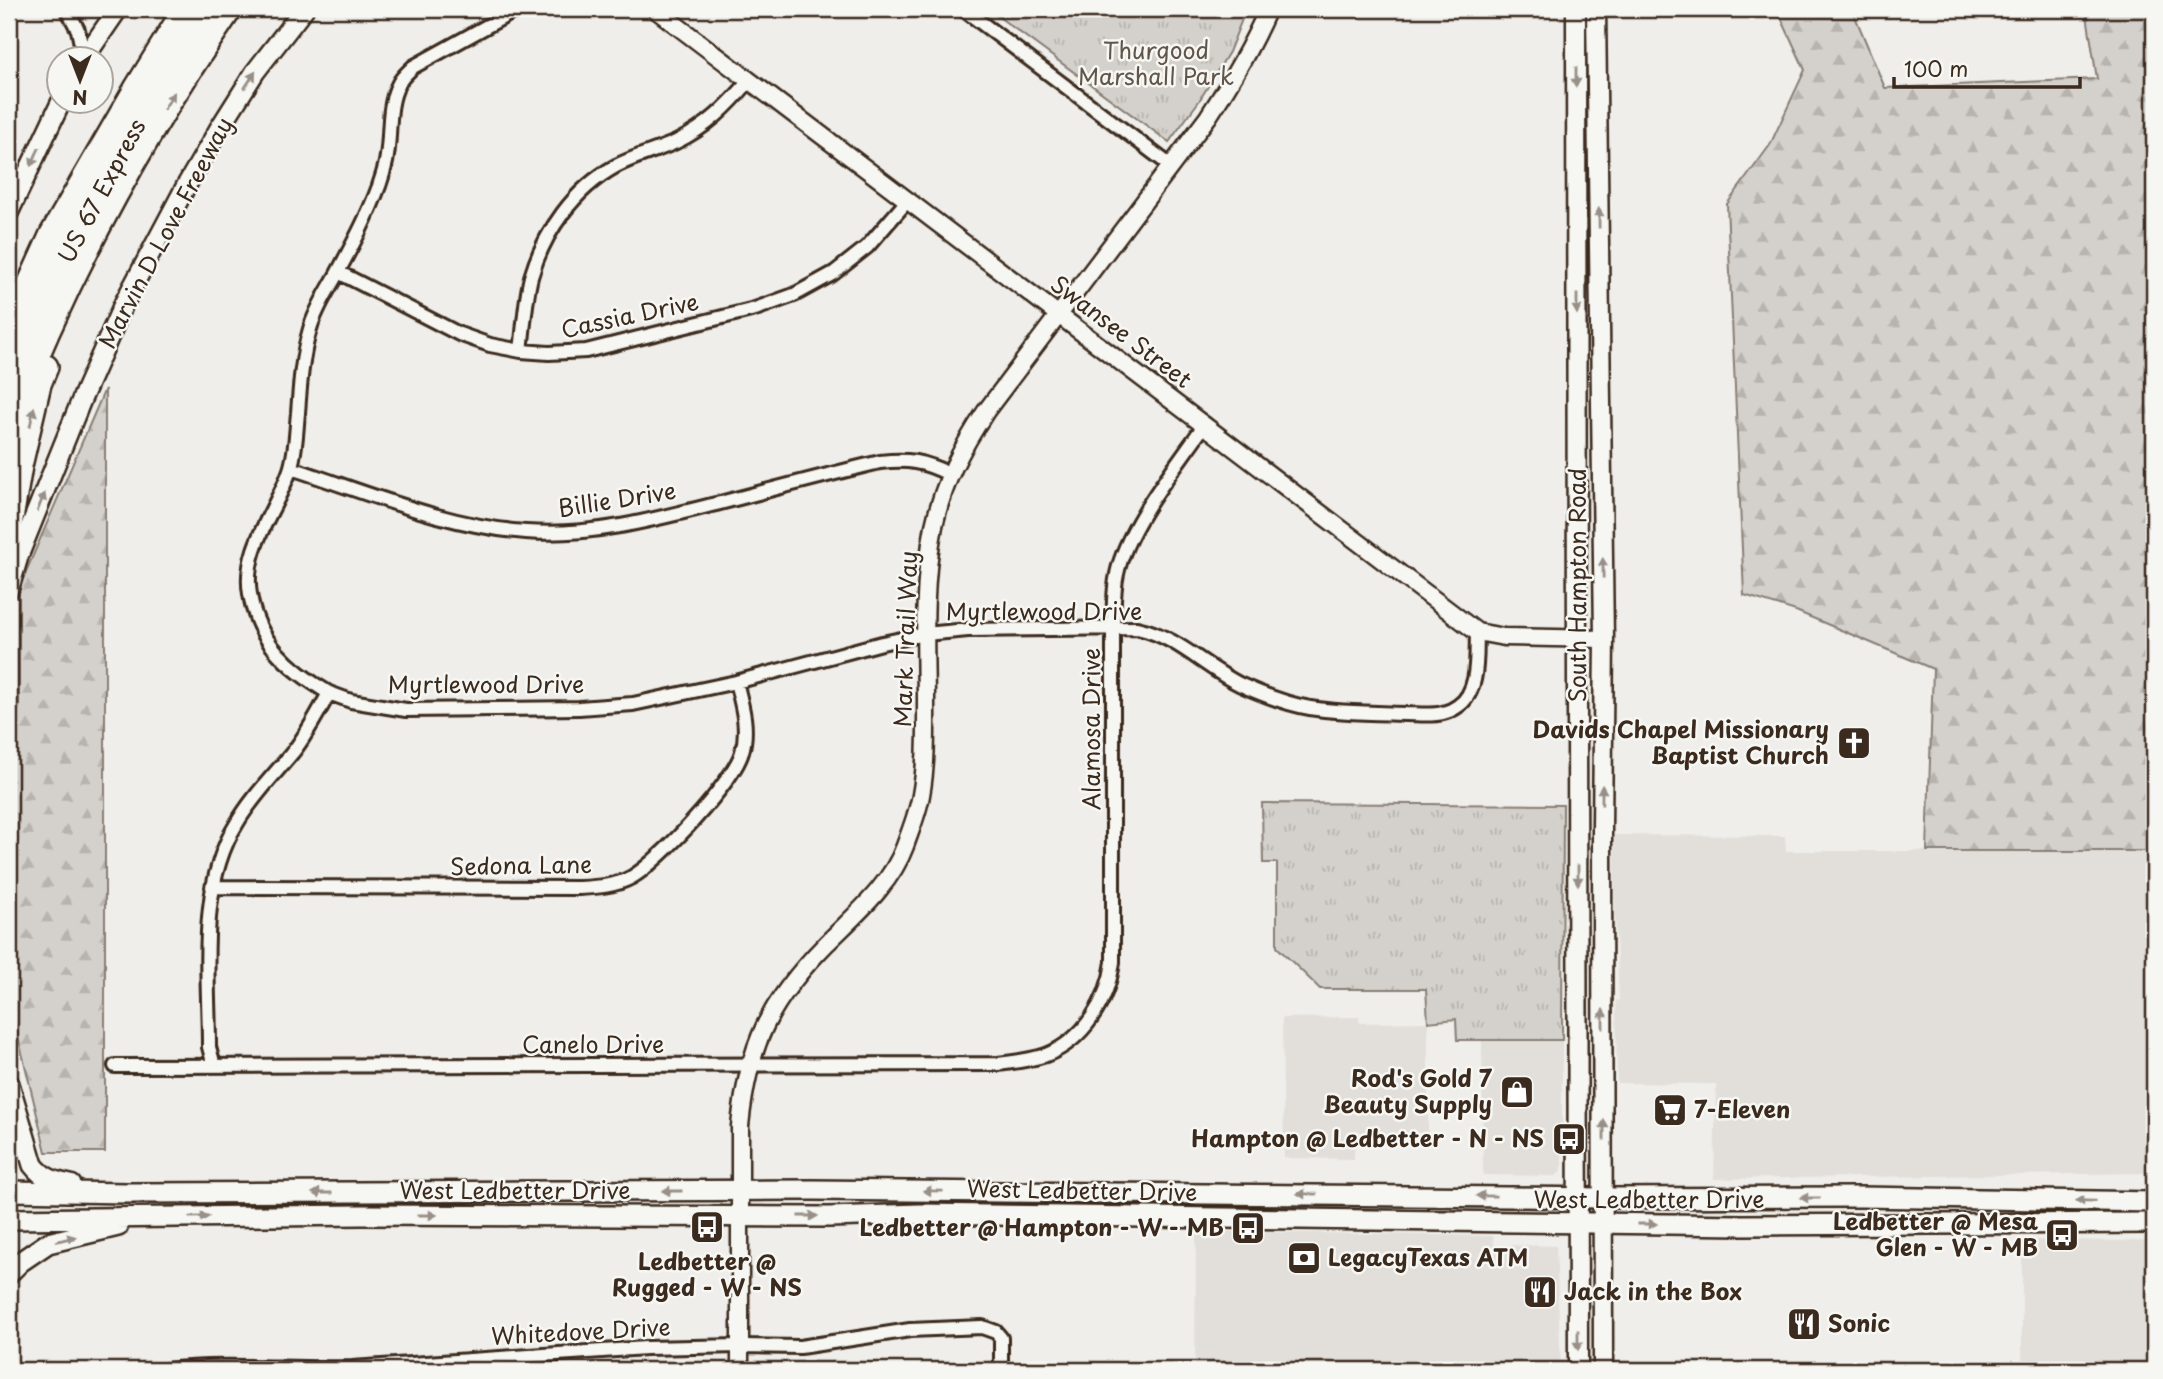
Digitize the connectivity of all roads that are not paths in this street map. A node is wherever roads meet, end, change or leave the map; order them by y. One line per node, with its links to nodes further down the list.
1 (67, 9): 13 (street)
2 (118, 9): 14 (main road)
3 (185, 9): 20 (highway)
4 (209, 9): 27 (highway, US 67 Express)
5 (230, 9): 21 (highway, one-way to 5)
6 (304, 9): 35 (main road, Marvin D Love Freeway, one-way to 6)
7 (518, 9): 22 (street, Myrtlewood Drive)
8 (655, 9): 15 (street, Swansee Street)
9 (963, 9): 17 (street)
10 (1268, 9): 17 (street, Mark Trail Way)
11 (1576, 9): 30 (main road, South Hampton Road, one-way to 30)
12 (1596, 9): 31 (main road, South Hampton Road, one-way to 12)
13 (81, 46)
14 (93, 46)
15 (749, 82): 18 (street, Swansee Street); 26 (street)
16 (54, 116): 19 (main road, one-way to 19)
17 (1171, 166): 24 (street, Mark Trail Way)
18 (908, 200): 24 (street, Swansee Street); 26 (street, Cassia Drive)
19 (9, 212)
20 (52, 234): 23 (highway); 25 (highway)
21 (92, 238): 29 (highway); 34 (highway, one-way to 21)
22 (338, 272): 26 (street, Cassia Drive); 32 (street, Myrtlewood Drive)
23 (9, 292)
24 (1060, 314): 28 (street, Swansee Street); 33 (street, Mark Trail Way)
25 (9, 329)
26 (521, 351)
27 (9, 381)
28 (1205, 424): 36 (street, Alamosa Drive); 37 (street, Swansee Street)
29 (9, 425)
30 (1577, 458): 31 (main road); 39 (main road, South Hampton Road)
31 (1602, 459): 40 (main road, South Hampton Road, one-way to 31)
32 (291, 468): 33 (street, Billie Drive); 42 (street, Myrtlewood Drive)
33 (949, 474): 38 (street, Mark Trail Way)
34 (9, 531)
35 (9, 589)
36 (1113, 628): 37 (street, Myrtlewood Drive); 38 (street, Myrtlewood Drive); 46 (street, Alamosa Drive)
37 (1477, 632): 39 (street, Swansee Street)
38 (925, 634): 41 (street, Myrtlewood Drive); 47 (street, Mark Trail Way)
39 (1578, 639): 40 (street, Swansee Street); 43 (main road, South Hampton Road)
40 (1604, 639): 44 (main road, South Hampton Road, one-way to 40)
41 (736, 682): 42 (street, Myrtlewood Drive); 45 (street, Sedona Lane)
42 (329, 693): 45 (street)
43 (1577, 824): 44 (main road); 57 (main road, South Hampton Road, one-way to 57)
44 (1602, 829): 58 (main road, South Hampton Road, one-way to 44)
45 (212, 887): 49 (street)
46 (1066, 1044): 47 (street, Canelo Drive)
47 (750, 1065): 49 (street, Canelo Drive); 51 (street, Mark Trail Way)
48 (115, 1066): 49 (street, Canelo Drive)
49 (214, 1066)
50 (9, 1084): 53 (main road)
51 (740, 1190): 54 (main road, West Ledbetter Drive, one-way to 54); 55 (main road, West Ledbetter Drive, one-way to 51); 62 (street, Mark Trail Way)
52 (9, 1191): 53 (main road, West Ledbetter Drive)
53 (127, 1193): 54 (main road, West Ledbetter Drive, one-way to 53)
54 (362, 1193): 61 (main road)
55 (1376, 1195): 57 (main road, West Ledbetter Drive, one-way to 55); 65 (main road)
56 (1861, 1197): 58 (main road, West Ledbetter Drive, one-way to 58); 59 (main road, West Ledbetter Drive, one-way to 56); 70 (main road)
57 (1579, 1198): 58 (main road, West Ledbetter Drive); 68 (main road, South Hampton Road)
58 (1604, 1198): 69 (main road, South Hampton Road)
59 (2126, 1202): 60 (main road, West Ledbetter Drive); 66 (main road)
60 (2154, 1202)
61 (362, 1215): 62 (main road, West Ledbetter Drive, one-way to 62); 63 (main road, West Ledbetter Drive, one-way to 61)
62 (740, 1216): 65 (main road, West Ledbetter Drive, one-way to 65); 72 (street, Mark Trail Way)
63 (161, 1217): 64 (main road, West Ledbetter Drive); 71 (main road, one-way to 63)
64 (9, 1220)
65 (1372, 1221): 68 (main road, West Ledbetter Drive)
66 (2042, 1222): 67 (main road, West Ledbetter Drive); 70 (main road, West Ledbetter Drive)
67 (2154, 1223)
68 (1579, 1224): 69 (main road, West Ledbetter Drive); 76 (main road, South Hampton Road, one-way to 76)
69 (1603, 1224): 70 (main road, West Ledbetter Drive, one-way to 70); 77 (main road, South Hampton Road)
70 (1861, 1225)
71 (9, 1273)
72 (740, 1346): 73 (street, Whitedove Drive); 74 (street, Mark Trail Way); 75 (street, Whitedove Drive)
73 (166, 1370)
74 (740, 1370)
75 (1002, 1370)
76 (1578, 1370)
77 (1604, 1370)

